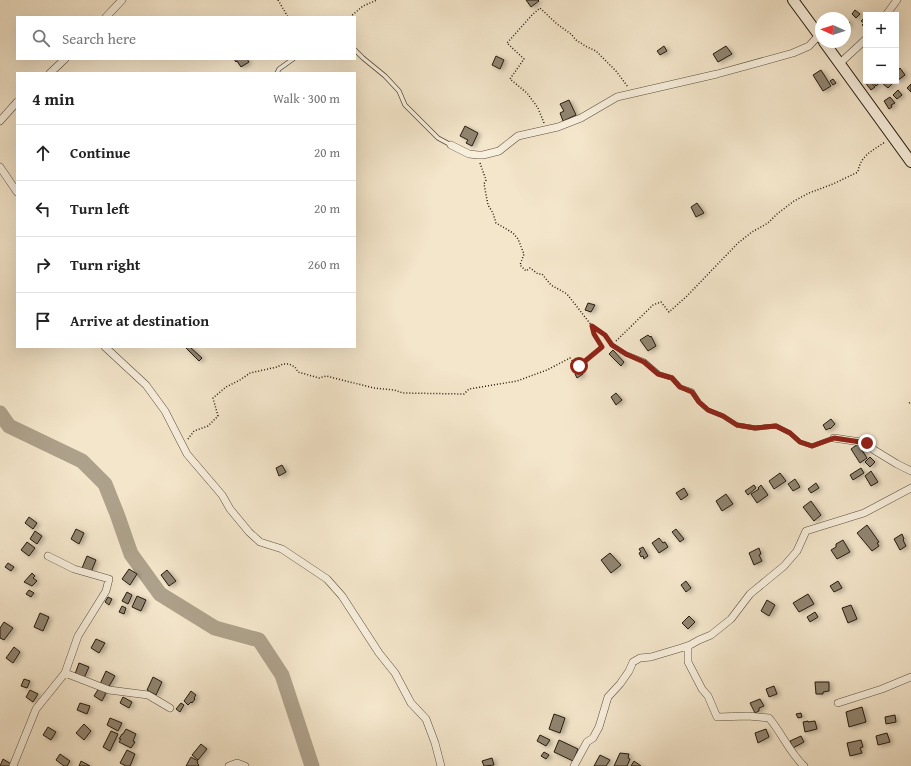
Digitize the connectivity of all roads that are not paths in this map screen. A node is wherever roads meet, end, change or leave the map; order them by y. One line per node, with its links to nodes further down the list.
1 (122, 0): 5 (street)
2 (793, 0): 6 (street)
3 (897, 0): 4 (street)
4 (888, 12)
5 (107, 16)
6 (815, 30)
7 (863, 41): 13 (street)
8 (815, 42): 18 (street)
9 (828, 48): 13 (street)
10 (356, 51): 18 (lane)
11 (64, 60): 14 (street)
12 (292, 60): 15 (lane)
13 (839, 64): 19 (street)
14 (51, 72)
15 (278, 72)
16 (16, 103): 17 (street)
17 (0, 121)
18 (451, 145)
19 (911, 162)
20 (0, 167): 21 (street)
21 (16, 191)
22 (612, 345): 24 (lane)
23 (106, 348): 36 (street)
24 (834, 438): 25 (street)
25 (911, 470)
26 (911, 488): 28 (street)
27 (48, 556): 29 (street)
28 (688, 646): 37 (street); 38 (street)
29 (65, 673): 32 (street); 33 (street)
30 (911, 677): 31 (street)
31 (838, 702)
32 (170, 708)
33 (13, 766)
34 (229, 766): 35 (street)
35 (245, 766)
36 (441, 766)
37 (574, 766)
38 (804, 766)

